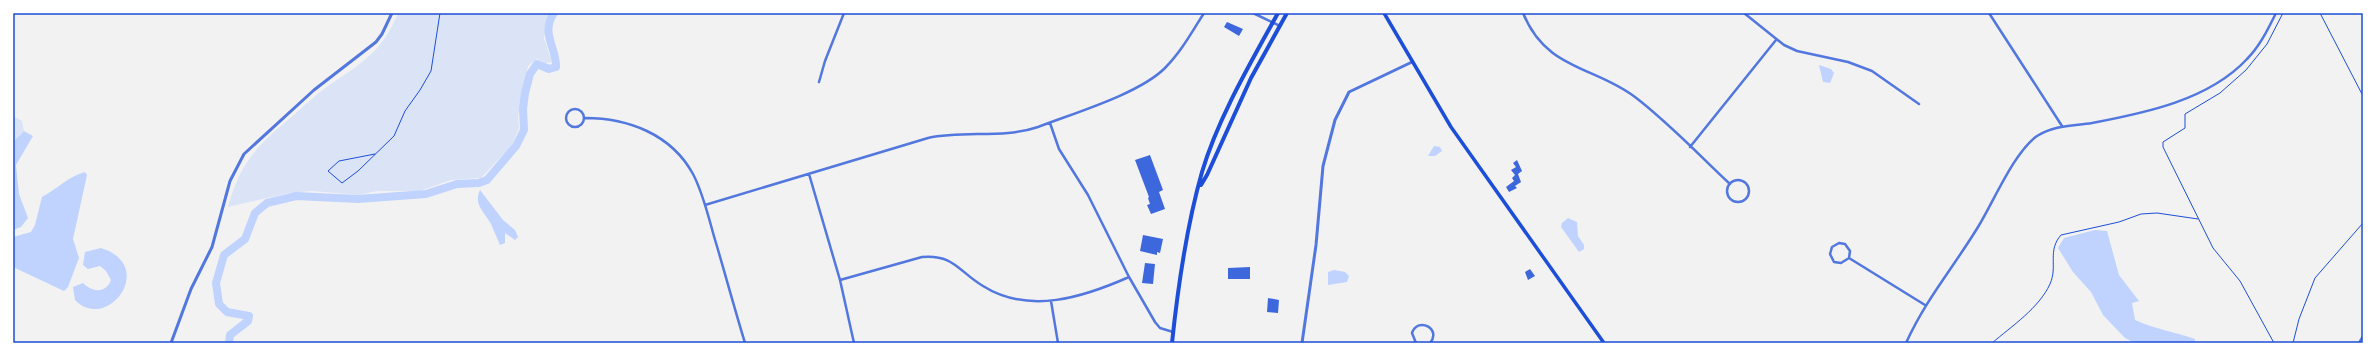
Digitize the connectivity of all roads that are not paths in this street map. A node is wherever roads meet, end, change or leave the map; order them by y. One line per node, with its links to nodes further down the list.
1 (392, 13): 33 (street)
2 (844, 13): 16 (street)
3 (1204, 13): 19 (street)
4 (1253, 13): 12 (street)
5 (1278, 13): 12 (main road)
6 (1287, 13): 13 (main road)
7 (1384, 13): 15 (main road)
8 (1523, 13): 21 (street)
9 (1744, 13): 14 (street)
10 (1989, 13): 20 (street)
11 (2276, 13): 20 (street)
12 (1273, 22): 13 (street); 24 (main road)
13 (1280, 26): 24 (main road)
14 (1776, 40): 17 (street); 21 (street)
15 (1412, 62): 38 (street); 41 (main road)
16 (819, 82)
17 (1919, 104)
18 (585, 118): 18 (street); 25 (street)
19 (1050, 123): 22 (street); 27 (street)
20 (2062, 126): 30 (street)
21 (1690, 147): 23 (street)
22 (809, 174): 25 (street); 28 (street)
23 (1730, 184): 23 (street)
24 (1200, 185): 31 (main road)
25 (705, 205): 34 (street)
26 (1849, 258): 26 (street); 30 (street)
27 (1129, 278): 29 (street); 31 (street)
28 (840, 280): 29 (street); 35 (street)
29 (1051, 301): 36 (street)
30 (1925, 305): 42 (street)
31 (1173, 332): 37 (main road)
32 (2363, 336): 43 (street)
33 (171, 343)
34 (745, 343)
35 (854, 343)
36 (1058, 343)
37 (1172, 343)
38 (1302, 343)
39 (1416, 343): 40 (street)
40 (1430, 343)
41 (1604, 343)
42 (1906, 343)
43 (2359, 343)

